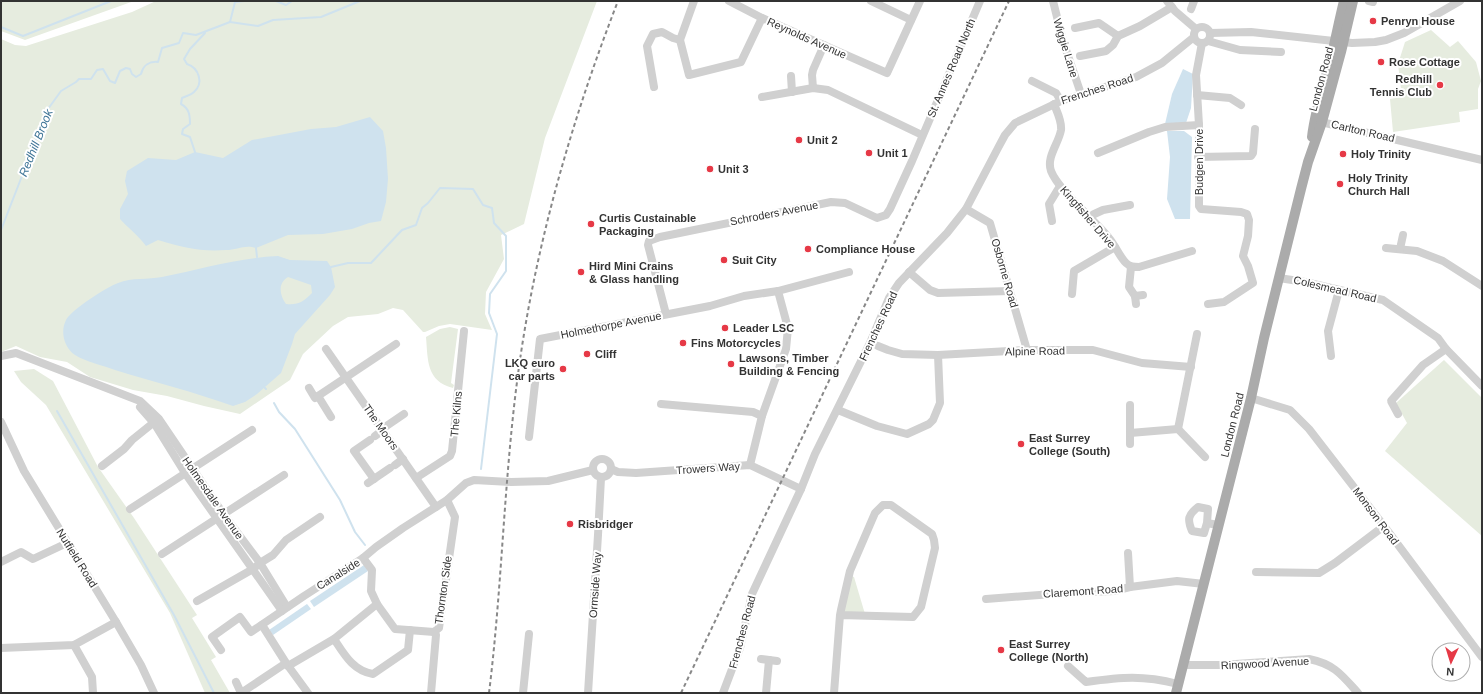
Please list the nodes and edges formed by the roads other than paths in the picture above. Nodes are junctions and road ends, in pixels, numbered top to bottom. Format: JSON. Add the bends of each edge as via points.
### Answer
{"nodes":[{"id":1,"x":694,"y":1,"type":"edge"},
{"id":2,"x":728,"y":1,"type":"edge"},
{"id":3,"x":871,"y":1,"type":"edge"},
{"id":4,"x":920,"y":1,"type":"edge"},
{"id":5,"x":980,"y":1,"type":"edge"},
{"id":6,"x":1053,"y":1,"type":"edge"},
{"id":7,"x":1344,"y":1,"type":"edge"},
{"id":8,"x":1353,"y":1,"type":"edge"},
{"id":9,"x":1460,"y":1,"type":"edge"},
{"id":10,"x":1170,"y":4,"type":"edge"},
{"id":11,"x":762,"y":18,"type":"junction"},
{"id":12,"x":911,"y":20,"type":"junction"},
{"id":13,"x":1075,"y":28,"type":"dead end"},
{"id":14,"x":1195,"y":33,"type":"junction"},
{"id":15,"x":1118,"y":36,"type":"junction"},
{"id":16,"x":677,"y":39,"type":"junction"},
{"id":17,"x":1207,"y":39,"type":"junction"},
{"id":18,"x":1339,"y":41,"type":"junction"},
{"id":19,"x":824,"y":45,"type":"junction"},
{"id":20,"x":1281,"y":52,"type":"dead end"},
{"id":21,"x":1080,"y":56,"type":"dead end"},
{"id":22,"x":791,"y":76,"type":"dead end"},
{"id":23,"x":1032,"y":81,"type":"dead end"},
{"id":24,"x":654,"y":87,"type":"dead end"},
{"id":25,"x":813,"y":88,"type":"junction"},
{"id":26,"x":792,"y":92,"type":"junction"},
{"id":27,"x":1081,"y":94,"type":"junction"},
{"id":28,"x":1197,"y":96,"type":"junction"},
{"id":29,"x":762,"y":97,"type":"dead end"},
{"id":30,"x":1057,"y":102,"type":"junction"},
{"id":31,"x":1241,"y":105,"type":"dead end"},
{"id":32,"x":1318,"y":121,"type":"junction"},
{"id":33,"x":1199,"y":125,"type":"junction"},
{"id":34,"x":1255,"y":129,"type":"dead end"},
{"id":35,"x":922,"y":135,"type":"junction"},
{"id":36,"x":1098,"y":153,"type":"dead end"},
{"id":37,"x":1198,"y":157,"type":"junction"},
{"id":38,"x":1482,"y":160,"type":"edge"},
{"id":39,"x":1060,"y":186,"type":"junction"},
{"id":40,"x":1130,"y":205,"type":"dead end"},
{"id":41,"x":966,"y":209,"type":"junction"},
{"id":42,"x":1090,"y":216,"type":"junction"},
{"id":43,"x":1052,"y":221,"type":"dead end"},
{"id":44,"x":1403,"y":235,"type":"dead end"},
{"id":45,"x":1115,"y":247,"type":"junction"},
{"id":46,"x":1386,"y":248,"type":"dead end"},
{"id":47,"x":1400,"y":249,"type":"junction"},
{"id":48,"x":1192,"y":251,"type":"dead end"},
{"id":49,"x":1131,"y":267,"type":"junction"},
{"id":50,"x":849,"y":272,"type":"dead end"},
{"id":51,"x":909,"y":272,"type":"junction"},
{"id":52,"x":1279,"y":278,"type":"junction"},
{"id":53,"x":1482,"y":286,"type":"edge"},
{"id":54,"x":1339,"y":290,"type":"junction"},
{"id":55,"x":778,"y":291,"type":"junction"},
{"id":56,"x":1010,"y":291,"type":"junction"},
{"id":57,"x":1072,"y":294,"type":"dead end"},
{"id":58,"x":1138,"y":298,"type":"dead end"},
{"id":59,"x":1208,"y":304,"type":"dead end"},
{"id":60,"x":666,"y":314,"type":"junction"},
{"id":61,"x":464,"y":331,"type":"dead end"},
{"id":62,"x":1197,"y":334,"type":"dead end"},
{"id":63,"x":396,"y":344,"type":"dead end"},
{"id":64,"x":878,"y":346,"type":"dead end"},
{"id":65,"x":326,"y":349,"type":"dead end"},
{"id":66,"x":1446,"y":349,"type":"junction"},
{"id":67,"x":1027,"y":350,"type":"junction"},
{"id":68,"x":16,"y":353,"type":"junction"},
{"id":69,"x":938,"y":355,"type":"junction"},
{"id":70,"x":1,"y":356,"type":"edge"},
{"id":71,"x":1331,"y":356,"type":"dead end"},
{"id":72,"x":1,"y":361,"type":"edge"},
{"id":73,"x":1191,"y":367,"type":"junction"},
{"id":74,"x":347,"y":378,"type":"junction"},
{"id":75,"x":1482,"y":386,"type":"edge"},
{"id":76,"x":309,"y":388,"type":"dead end"},
{"id":77,"x":318,"y":396,"type":"junction"},
{"id":78,"x":1251,"y":398,"type":"junction"},
{"id":79,"x":661,"y":404,"type":"dead end"},
{"id":80,"x":1130,"y":405,"type":"dead end"},
{"id":81,"x":838,"y":410,"type":"junction"},
{"id":82,"x":404,"y":414,"type":"dead end"},
{"id":83,"x":1398,"y":414,"type":"dead end"},
{"id":84,"x":762,"y":416,"type":"junction"},
{"id":85,"x":331,"y":417,"type":"dead end"},
{"id":86,"x":157,"y":421,"type":"junction"},
{"id":87,"x":1,"y":422,"type":"edge"},
{"id":88,"x":1178,"y":429,"type":"junction"},
{"id":89,"x":252,"y":430,"type":"dead end"},
{"id":90,"x":383,"y":430,"type":"junction"},
{"id":91,"x":1130,"y":433,"type":"junction"},
{"id":92,"x":529,"y":437,"type":"dead end"},
{"id":93,"x":1130,"y":444,"type":"dead end"},
{"id":94,"x":1205,"y":457,"type":"dead end"},
{"id":95,"x":404,"y":459,"type":"junction"},
{"id":96,"x":750,"y":464,"type":"junction"},
{"id":97,"x":102,"y":466,"type":"dead end"},
{"id":98,"x":192,"y":468,"type":"junction"},
{"id":99,"x":611,"y":469,"type":"junction"},
{"id":100,"x":593,"y":470,"type":"junction"},
{"id":101,"x":185,"y":473,"type":"junction"},
{"id":102,"x":284,"y":475,"type":"dead end"},
{"id":103,"x":416,"y":478,"type":"junction"},
{"id":104,"x":601,"y":478,"type":"junction"},
{"id":105,"x":510,"y":482,"type":"joint"},
{"id":106,"x":801,"y":489,"type":"junction"},
{"id":107,"x":447,"y":500,"type":"junction"},
{"id":108,"x":436,"y":507,"type":"junction"},
{"id":109,"x":130,"y":509,"type":"dead end"},
{"id":110,"x":221,"y":517,"type":"junction"},
{"id":111,"x":320,"y":517,"type":"dead end"},
{"id":112,"x":1207,"y":523,"type":"dead end"},
{"id":113,"x":1218,"y":525,"type":"junction"},
{"id":114,"x":1384,"y":526,"type":"junction"},
{"id":115,"x":67,"y":543,"type":"junction"},
{"id":116,"x":1128,"y":553,"type":"dead end"},
{"id":117,"x":162,"y":554,"type":"dead end"},
{"id":118,"x":364,"y":558,"type":"junction"},
{"id":119,"x":1,"y":562,"type":"edge"},
{"id":120,"x":260,"y":563,"type":"junction"},
{"id":121,"x":253,"y":569,"type":"junction"},
{"id":122,"x":1256,"y":572,"type":"dead end"},
{"id":123,"x":1204,"y":584,"type":"junction"},
{"id":124,"x":1130,"y":587,"type":"junction"},
{"id":125,"x":986,"y":599,"type":"dead end"},
{"id":126,"x":197,"y":601,"type":"dead end"},
{"id":127,"x":377,"y":604,"type":"junction"},
{"id":128,"x":284,"y":609,"type":"junction"},
{"id":129,"x":840,"y":615,"type":"junction"},
{"id":130,"x":116,"y":622,"type":"junction"},
{"id":131,"x":262,"y":625,"type":"junction"},
{"id":132,"x":410,"y":630,"type":"junction"},
{"id":133,"x":434,"y":632,"type":"junction"},
{"id":134,"x":529,"y":634,"type":"dead end"},
{"id":135,"x":334,"y":639,"type":"junction"},
{"id":136,"x":74,"y":645,"type":"junction"},
{"id":137,"x":1,"y":648,"type":"edge"},
{"id":138,"x":220,"y":650,"type":"dead end"},
{"id":139,"x":1482,"y":658,"type":"edge"},
{"id":140,"x":769,"y":660,"type":"dead end"},
{"id":141,"x":287,"y":664,"type":"junction"},
{"id":142,"x":1183,"y":665,"type":"junction"},
{"id":143,"x":1068,"y":666,"type":"dead end"},
{"id":144,"x":236,"y":682,"type":"dead end"},
{"id":145,"x":1177,"y":688,"type":"edge"},
{"id":146,"x":93,"y":693,"type":"edge"},
{"id":147,"x":154,"y":693,"type":"edge"},
{"id":148,"x":308,"y":693,"type":"edge"},
{"id":149,"x":431,"y":693,"type":"edge"},
{"id":150,"x":523,"y":693,"type":"edge"},
{"id":151,"x":588,"y":693,"type":"edge"},
{"id":152,"x":723,"y":693,"type":"edge"},
{"id":153,"x":766,"y":693,"type":"edge"},
{"id":154,"x":834,"y":693,"type":"edge"},
{"id":155,"x":1358,"y":693,"type":"edge"}],
"edges":[{"from":1,"to":16,"type":"street"},
{"from":2,"to":11,"type":"street","name":"Reynolds Avenue"},
{"from":3,"to":12,"type":"street"},
{"from":4,"to":12,"type":"street"},
{"from":5,"to":35,"type":"street","name":"St. Annes Road North"},
{"from":6,"to":27,"type":"street","name":"Wiggie Lane"},
{"from":7,"to":18,"type":"main road","name":"London Road"},
{"from":8,"to":18,"type":"main road","name":"London Road"},
{"from":9,"to":18,"type":"street","via":[[1398,35],[1375,42]]},
{"from":10,"to":14,"type":"street"},
{"from":10,"to":15,"type":"street","via":[[1140,26]]},
{"from":11,"to":16,"type":"street","via":[[741,62],[711,70],[688,75]]},
{"from":11,"to":19,"type":"street","name":"Reynolds Avenue"},
{"from":12,"to":19,"type":"street","name":"Reynolds Avenue","via":[[887,72]]},
{"from":13,"to":15,"type":"street","via":[[1099,23]]},
{"from":14,"to":17,"type":"street","via":[[1198,41]]},
{"from":14,"to":17,"type":"street","via":[[1202,26],[1206,28]]},
{"from":14,"to":27,"type":"street","name":"Frenches Road","via":[[1162,63],[1136,77]]},
{"from":15,"to":21,"type":"street","via":[[1106,51]]},
{"from":16,"to":24,"type":"street","via":[[662,32],[653,34],[647,46]]},
{"from":17,"to":18,"type":"street","via":[[1251,32]]},
{"from":17,"to":20,"type":"street","via":[[1240,50]]},
{"from":17,"to":28,"type":"street","name":"Budgen Drive","via":[[1196,75]]},
{"from":18,"to":32,"type":"main road","name":"London Road"},
{"from":19,"to":25,"type":"street","via":[[813,70]]},
{"from":22,"to":26,"type":"street"},
{"from":23,"to":30,"type":"street","name":"Kingfisher Drive","via":[[1056,93]]},
{"from":25,"to":26,"type":"street"},
{"from":25,"to":35,"type":"street","via":[[828,90]]},
{"from":26,"to":29,"type":"street"},
{"from":27,"to":30,"type":"street","name":"Frenches Road"},
{"from":28,"to":31,"type":"street","via":[[1230,98]]},
{"from":28,"to":33,"type":"street","name":"Budgen Drive"},
{"from":30,"to":39,"type":"street","name":"Kingfisher Drive","via":[[1061,129],[1050,165]]},
{"from":30,"to":41,"type":"street","name":"Frenches Road","via":[[1015,123],[1005,136]]},
{"from":32,"to":38,"type":"street","name":"Carlton Road"},
{"from":32,"to":52,"type":"main road","name":"London Road"},
{"from":33,"to":36,"type":"street","via":[[1165,127]]},
{"from":33,"to":37,"type":"street","name":"Budgen Drive"},
{"from":34,"to":37,"type":"street","via":[[1251,156]]},
{"from":35,"to":60,"type":"street","name":"Schroders Avenue","via":[[890,209],[882,217],[876,218],[845,204],[831,202],[649,241]]},
{"from":37,"to":59,"type":"street","name":"Budgen Drive","via":[[1200,208],[1244,213],[1249,220],[1243,256],[1253,283],[1224,302]]},
{"from":39,"to":42,"type":"street","name":"Kingfisher Drive"},
{"from":39,"to":43,"type":"street","via":[[1050,204]]},
{"from":40,"to":42,"type":"street","via":[[1103,210]]},
{"from":41,"to":51,"type":"street","name":"Frenches Road","via":[[947,233]]},
{"from":41,"to":56,"type":"street","name":"Osborne Road","via":[[990,223]]},
{"from":42,"to":45,"type":"street","name":"Kingfisher Drive"},
{"from":44,"to":47,"type":"street"},
{"from":45,"to":49,"type":"street","name":"Kingfisher Drive"},
{"from":45,"to":57,"type":"street","via":[[1074,271]]},
{"from":46,"to":47,"type":"street"},
{"from":47,"to":53,"type":"street","via":[[1418,251],[1442,261]]},
{"from":48,"to":49,"type":"street","via":[[1140,267]]},
{"from":49,"to":58,"type":"street","via":[[1129,287]]},
{"from":50,"to":55,"type":"street","name":"Holmethorpe Avenue"},
{"from":51,"to":56,"type":"street","via":[[930,290],[938,293]]},
{"from":51,"to":81,"type":"street","name":"Frenches Road","via":[[889,298]]},
{"from":52,"to":54,"type":"street","name":"Colesmead Road"},
{"from":52,"to":78,"type":"main road","name":"London Road"},
{"from":54,"to":66,"type":"street","name":"Colesmead Road","via":[[1383,300],[1438,338]]},
{"from":54,"to":71,"type":"street","via":[[1328,330]]},
{"from":55,"to":60,"type":"street","name":"Holmethorpe Avenue"},
{"from":55,"to":84,"type":"street","via":[[788,328],[786,349]]},
{"from":56,"to":67,"type":"street","name":"Osborne Road"},
{"from":60,"to":92,"type":"street","name":"Holmethorpe Avenue","via":[[540,339]]},
{"from":61,"to":103,"type":"street","name":"The Kilns","via":[[452,451],[450,456]]},
{"from":62,"to":73,"type":"street"},
{"from":63,"to":74,"type":"street"},
{"from":64,"to":69,"type":"street","name":"Alpine Road","via":[[902,354]]},
{"from":65,"to":74,"type":"street","name":"The Moors"},
{"from":66,"to":75,"type":"street","name":"Colesmead Road"},
{"from":66,"to":83,"type":"street","via":[[1423,364],[1391,401]]},
{"from":67,"to":69,"type":"street","name":"Alpine Road"},
{"from":67,"to":73,"type":"street","name":"Alpine Road","via":[[1093,350],[1142,363]]},
{"from":68,"to":70,"type":"street"},
{"from":68,"to":72,"type":"street"},
{"from":68,"to":86,"type":"street","name":"Holmesdale Avenue","via":[[130,398]]},
{"from":69,"to":81,"type":"street","via":[[940,403],[929,424],[907,434],[877,426]]},
{"from":73,"to":88,"type":"street"},
{"from":74,"to":77,"type":"street"},
{"from":74,"to":90,"type":"street","name":"The Moors"},
{"from":76,"to":77,"type":"street","via":[[315,398]]},
{"from":77,"to":85,"type":"street"},
{"from":78,"to":113,"type":"main road","name":"London Road"},
{"from":78,"to":114,"type":"street","name":"Monson Road","via":[[1290,410],[1309,429]]},
{"from":79,"to":84,"type":"street","via":[[753,412]]},
{"from":80,"to":91,"type":"street"},
{"from":81,"to":106,"type":"street","name":"Frenches Road","via":[[815,454]]},
{"from":82,"to":90,"type":"street"},
{"from":84,"to":96,"type":"street"},
{"from":86,"to":97,"type":"street"},
{"from":86,"to":98,"type":"street","name":"Holmesdale Avenue"},
{"from":86,"to":101,"type":"street","name":"Holmesdale Avenue"},
{"from":87,"to":115,"type":"street","name":"Nutfield Road","via":[[24,471]]},
{"from":88,"to":91,"type":"street"},
{"from":88,"to":94,"type":"street"},
{"from":89,"to":98,"type":"street"},
{"from":90,"to":95,"type":"street","name":"The Moors"},
{"from":90,"to":95,"type":"street","via":[[354,451],[371,481]]},
{"from":91,"to":93,"type":"street"},
{"from":95,"to":103,"type":"street","name":"The Moors"},
{"from":96,"to":99,"type":"street","name":"Trowers Way","via":[[636,473]]},
{"from":96,"to":106,"type":"street","name":"Trowers Way"},
{"from":98,"to":101,"type":"street"},
{"from":98,"to":110,"type":"street","name":"Holmesdale Avenue"},
{"from":99,"to":100,"type":"street","name":"Trowers Way","via":[[608,462],[601,459],[593,464]]},
{"from":99,"to":104,"type":"street","via":[[609,475]]},
{"from":100,"to":104,"type":"street"},
{"from":100,"to":105,"type":"street","name":"Trowers Way","via":[[548,481]]},
{"from":101,"to":109,"type":"street"},
{"from":101,"to":110,"type":"street","name":"Holmesdale Avenue"},
{"from":102,"to":110,"type":"street"},
{"from":103,"to":108,"type":"street","name":"The Moors"},
{"from":104,"to":151,"type":"street","name":"Ormside Way"},
{"from":105,"to":107,"type":"street","name":"Canalside","via":[[474,480],[466,483]]},
{"from":106,"to":152,"type":"street","name":"Frenches Road","via":[[752,594],[740,648]]},
{"from":107,"to":108,"type":"street","name":"Canalside"},
{"from":107,"to":133,"type":"street","name":"Thornton Side","via":[[455,517],[442,612],[439,628]]},
{"from":108,"to":118,"type":"street","name":"Canalside","via":[[376,547]]},
{"from":110,"to":117,"type":"street"},
{"from":110,"to":120,"type":"street","name":"Holmesdale Avenue"},
{"from":110,"to":121,"type":"street","name":"Holmesdale Avenue"},
{"from":111,"to":120,"type":"street","via":[[286,540],[273,556]]},
{"from":112,"to":113,"type":"street"},
{"from":113,"to":123,"type":"main road","name":"London Road"},
{"from":114,"to":122,"type":"street","via":[[1319,574]]},
{"from":114,"to":139,"type":"street","name":"Monson Road"},
{"from":115,"to":119,"type":"street","via":[[33,559],[21,552]]},
{"from":115,"to":130,"type":"street","name":"Nutfield Road"},
{"from":116,"to":124,"type":"street"},
{"from":118,"to":127,"type":"street","name":"Thornton Side","via":[[372,570],[371,591]]},
{"from":118,"to":128,"type":"street","name":"Canalside"},
{"from":120,"to":121,"type":"street"},
{"from":120,"to":128,"type":"street","name":"Holmesdale Avenue"},
{"from":121,"to":126,"type":"street"},
{"from":121,"to":128,"type":"street","name":"Holmesdale Avenue"},
{"from":123,"to":124,"type":"street","name":"Claremont Road","via":[[1177,581]]},
{"from":123,"to":142,"type":"main road","name":"London Road"},
{"from":124,"to":125,"type":"street","name":"Claremont Road","via":[[1114,591]]},
{"from":127,"to":132,"type":"street","name":"Thornton Side","via":[[395,629]]},
{"from":127,"to":135,"type":"street"},
{"from":128,"to":131,"type":"street","name":"Canalside"},
{"from":129,"to":129,"type":"street","via":[[850,571],[878,509],[883,505],[891,505],[932,534],[935,548],[921,607],[913,618]]},
{"from":129,"to":154,"type":"street"},
{"from":130,"to":136,"type":"street"},
{"from":130,"to":147,"type":"street","name":"Nutfield Road"},
{"from":131,"to":138,"type":"street","via":[[251,632],[240,617],[212,637]]},
{"from":131,"to":141,"type":"street"},
{"from":132,"to":133,"type":"street","name":"Thornton Side"},
{"from":132,"to":135,"type":"street","via":[[406,652],[373,674],[349,661]]},
{"from":133,"to":149,"type":"street","via":[[436,635]]},
{"from":134,"to":150,"type":"street"},
{"from":135,"to":141,"type":"street"},
{"from":136,"to":137,"type":"street"},
{"from":136,"to":146,"type":"street","via":[[92,676]]},
{"from":140,"to":153,"type":"street"},
{"from":141,"to":144,"type":"street","via":[[241,693]]},
{"from":141,"to":148,"type":"street"},
{"from":142,"to":145,"type":"main road","name":"London Road"},
{"from":142,"to":155,"type":"street","name":"Ringwood Avenue","via":[[1309,659],[1334,668]]},
{"from":143,"to":145,"type":"street","via":[[1086,682],[1134,677],[1152,678]]}]}
